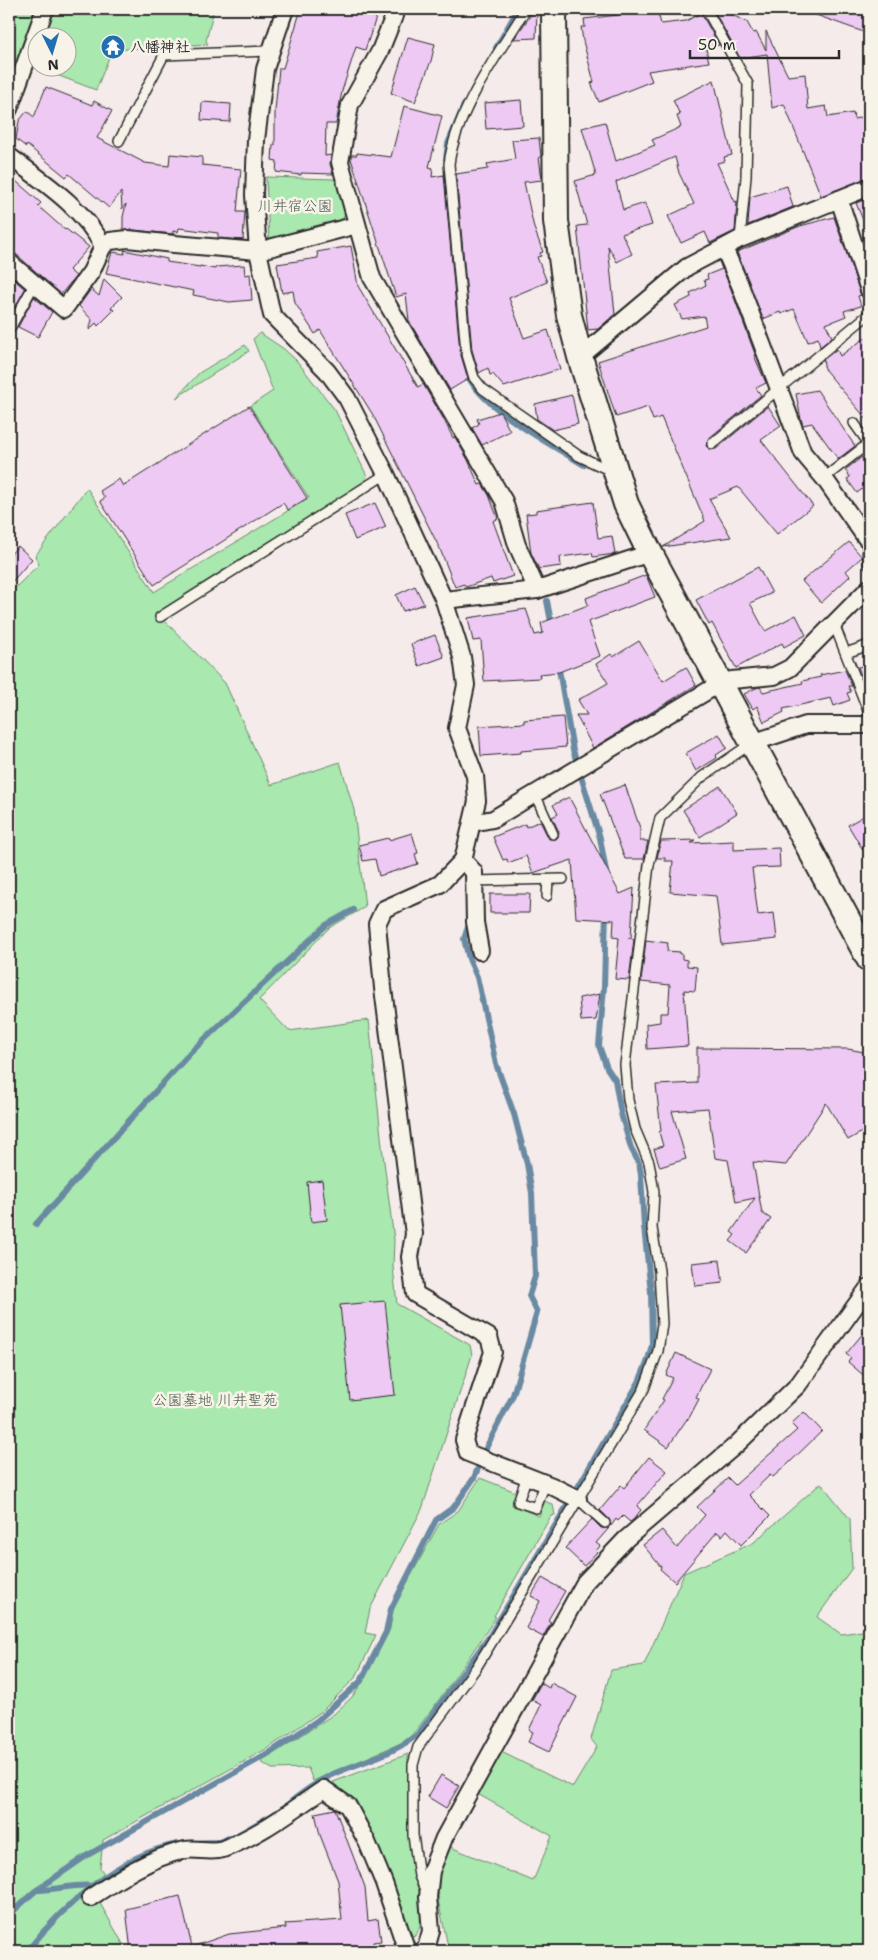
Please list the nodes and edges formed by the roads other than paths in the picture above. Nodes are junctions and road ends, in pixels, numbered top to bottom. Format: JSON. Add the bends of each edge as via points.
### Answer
{"nodes":[{"id":1,"x":45,"y":9,"type":"edge"},
{"id":2,"x":285,"y":9,"type":"edge"},
{"id":3,"x":394,"y":9,"type":"edge"},
{"id":4,"x":526,"y":9,"type":"edge"},
{"id":5,"x":554,"y":9,"type":"edge"},
{"id":6,"x":706,"y":9,"type":"edge"},
{"id":7,"x":271,"y":51,"type":"junction"},
{"id":8,"x":9,"y":109,"type":"edge"},
{"id":9,"x":119,"y":142,"type":"dead end"},
{"id":10,"x":9,"y":156,"type":"edge"},
{"id":11,"x":869,"y":187,"type":"edge"},
{"id":12,"x":839,"y":199,"type":"junction"},
{"id":13,"x":357,"y":225,"type":"junction"},
{"id":14,"x":740,"y":239,"type":"junction"},
{"id":15,"x":103,"y":246,"type":"junction"},
{"id":16,"x":724,"y":248,"type":"junction"},
{"id":17,"x":258,"y":250,"type":"junction"},
{"id":18,"x":9,"y":262,"type":"edge"},
{"id":19,"x":35,"y":283,"type":"junction"},
{"id":20,"x":869,"y":290,"type":"edge"},
{"id":21,"x":869,"y":314,"type":"edge"},
{"id":22,"x":9,"y":330,"type":"edge"},
{"id":23,"x":580,"y":358,"type":"junction"},
{"id":24,"x":779,"y":388,"type":"junction"},
{"id":25,"x":854,"y":423,"type":"dead end"},
{"id":26,"x":712,"y":444,"type":"dead end"},
{"id":27,"x":869,"y":444,"type":"edge"},
{"id":28,"x":386,"y":474,"type":"junction"},
{"id":29,"x":616,"y":474,"type":"junction"},
{"id":30,"x":824,"y":478,"type":"junction"},
{"id":31,"x":866,"y":538,"type":"joint"},
{"id":32,"x":650,"y":553,"type":"junction"},
{"id":33,"x":869,"y":565,"type":"edge"},
{"id":34,"x":869,"y":588,"type":"edge"},
{"id":35,"x":537,"y":590,"type":"junction"},
{"id":36,"x":444,"y":600,"type":"junction"},
{"id":37,"x":160,"y":617,"type":"dead end"},
{"id":38,"x":834,"y":624,"type":"junction"},
{"id":39,"x":869,"y":645,"type":"edge"},
{"id":40,"x":846,"y":654,"type":"junction"},
{"id":41,"x":719,"y":684,"type":"junction"},
{"id":42,"x":869,"y":713,"type":"edge"},
{"id":43,"x":869,"y":725,"type":"edge"},
{"id":44,"x":752,"y":744,"type":"junction"},
{"id":45,"x":535,"y":794,"type":"junction"},
{"id":46,"x":472,"y":823,"type":"junction"},
{"id":47,"x":553,"y":834,"type":"dead end"},
{"id":48,"x":463,"y":860,"type":"junction"},
{"id":49,"x":563,"y":879,"type":"dead end"},
{"id":50,"x":548,"y":880,"type":"junction"},
{"id":51,"x":474,"y":881,"type":"junction"},
{"id":52,"x":547,"y":896,"type":"dead end"},
{"id":53,"x":480,"y":951,"type":"dead end"},
{"id":54,"x":869,"y":959,"type":"edge"},
{"id":55,"x":869,"y":1288,"type":"edge"},
{"id":56,"x":527,"y":1476,"type":"junction"},
{"id":57,"x":545,"y":1484,"type":"junction"},
{"id":58,"x":578,"y":1500,"type":"junction"},
{"id":59,"x":605,"y":1523,"type":"dead end"},
{"id":60,"x":428,"y":1897,"type":"junction"},
{"id":61,"x":90,"y":1898,"type":"dead end"},
{"id":62,"x":407,"y":1951,"type":"edge"},
{"id":63,"x":422,"y":1951,"type":"edge"}],
"edges":[{"from":1,"to":8,"type":"street"},
{"from":2,"to":7,"type":"street"},
{"from":3,"to":13,"type":"street","via":[[380,51],[350,105],[340,162]]},
{"from":4,"to":29,"type":"lane","via":[[478,87],[451,150],[449,164],[466,351],[474,378],[483,389],[579,456]]},
{"from":5,"to":23,"type":"street","via":[[556,221],[569,315]]},
{"from":6,"to":14,"type":"lane","via":[[748,84],[746,177]]},
{"from":7,"to":9,"type":"lane","via":[[164,55]]},
{"from":7,"to":17,"type":"street","via":[[265,69],[256,140],[254,195]]},
{"from":10,"to":15,"type":"street","via":[[70,203],[94,229]]},
{"from":11,"to":12,"type":"street"},
{"from":12,"to":14,"type":"street"},
{"from":12,"to":20,"type":"street"},
{"from":13,"to":17,"type":"street"},
{"from":13,"to":35,"type":"street","via":[[372,278],[504,501],[517,545]]},
{"from":14,"to":16,"type":"street"},
{"from":15,"to":17,"type":"street","via":[[110,241],[128,239]]},
{"from":15,"to":19,"type":"street","via":[[91,272],[64,309]]},
{"from":16,"to":23,"type":"street","via":[[687,267]]},
{"from":16,"to":24,"type":"street"},
{"from":17,"to":28,"type":"street","via":[[272,315],[327,371],[347,398]]},
{"from":18,"to":19,"type":"street"},
{"from":19,"to":22,"type":"lane"},
{"from":21,"to":24,"type":"lane"},
{"from":23,"to":29,"type":"street"},
{"from":24,"to":26,"type":"lane"},
{"from":24,"to":30,"type":"street","via":[[803,453]]},
{"from":25,"to":27,"type":"lane"},
{"from":27,"to":30,"type":"lane"},
{"from":28,"to":36,"type":"street"},
{"from":28,"to":37,"type":"lane"},
{"from":29,"to":32,"type":"street","via":[[626,504]]},
{"from":30,"to":31,"type":"street"},
{"from":31,"to":33,"type":"lane"},
{"from":32,"to":35,"type":"street"},
{"from":32,"to":41,"type":"street"},
{"from":34,"to":38,"type":"street"},
{"from":35,"to":36,"type":"street"},
{"from":36,"to":46,"type":"street","via":[[462,657],[466,685],[457,728],[475,776],[477,801]]},
{"from":38,"to":40,"type":"lane"},
{"from":38,"to":41,"type":"street","via":[[790,668],[774,676]]},
{"from":39,"to":40,"type":"lane"},
{"from":40,"to":42,"type":"lane"},
{"from":41,"to":44,"type":"street"},
{"from":41,"to":45,"type":"street"},
{"from":43,"to":44,"type":"street","via":[[806,724]]},
{"from":44,"to":54,"type":"street"},
{"from":44,"to":58,"type":"lane","via":[[702,777],[660,818],[651,856],[625,1065],[628,1100],[635,1129],[649,1162],[654,1192],[652,1228],[659,1271],[662,1324],[658,1351],[644,1389]]},
{"from":45,"to":46,"type":"street","via":[[493,819]]},
{"from":45,"to":47,"type":"lane"},
{"from":46,"to":48,"type":"street"},
{"from":48,"to":51,"type":"street","via":[[474,872]]},
{"from":48,"to":56,"type":"street","via":[[440,884],[384,909],[378,924],[414,1234],[410,1257],[415,1294],[489,1337],[493,1352],[464,1440],[468,1452]]},
{"from":49,"to":50,"type":"lane"},
{"from":50,"to":51,"type":"lane"},
{"from":50,"to":52,"type":"lane"},
{"from":51,"to":53,"type":"street","via":[[475,922]]},
{"from":55,"to":60,"type":"street","via":[[798,1385],[736,1445],[624,1538],[585,1582],[444,1838],[431,1871]]},
{"from":56,"to":57,"type":"street"},
{"from":56,"to":57,"type":"lane","via":[[518,1502],[536,1508]]},
{"from":57,"to":58,"type":"street"},
{"from":58,"to":59,"type":"lane"},
{"from":58,"to":60,"type":"lane","via":[[476,1668],[418,1747],[413,1765],[413,1835],[419,1876]]},
{"from":60,"to":63,"type":"street","via":[[432,1931],[426,1949]]},
{"from":61,"to":62,"type":"street","via":[[156,1859],[186,1850],[220,1850],[264,1830],[324,1789],[348,1806],[367,1842]]}]}
